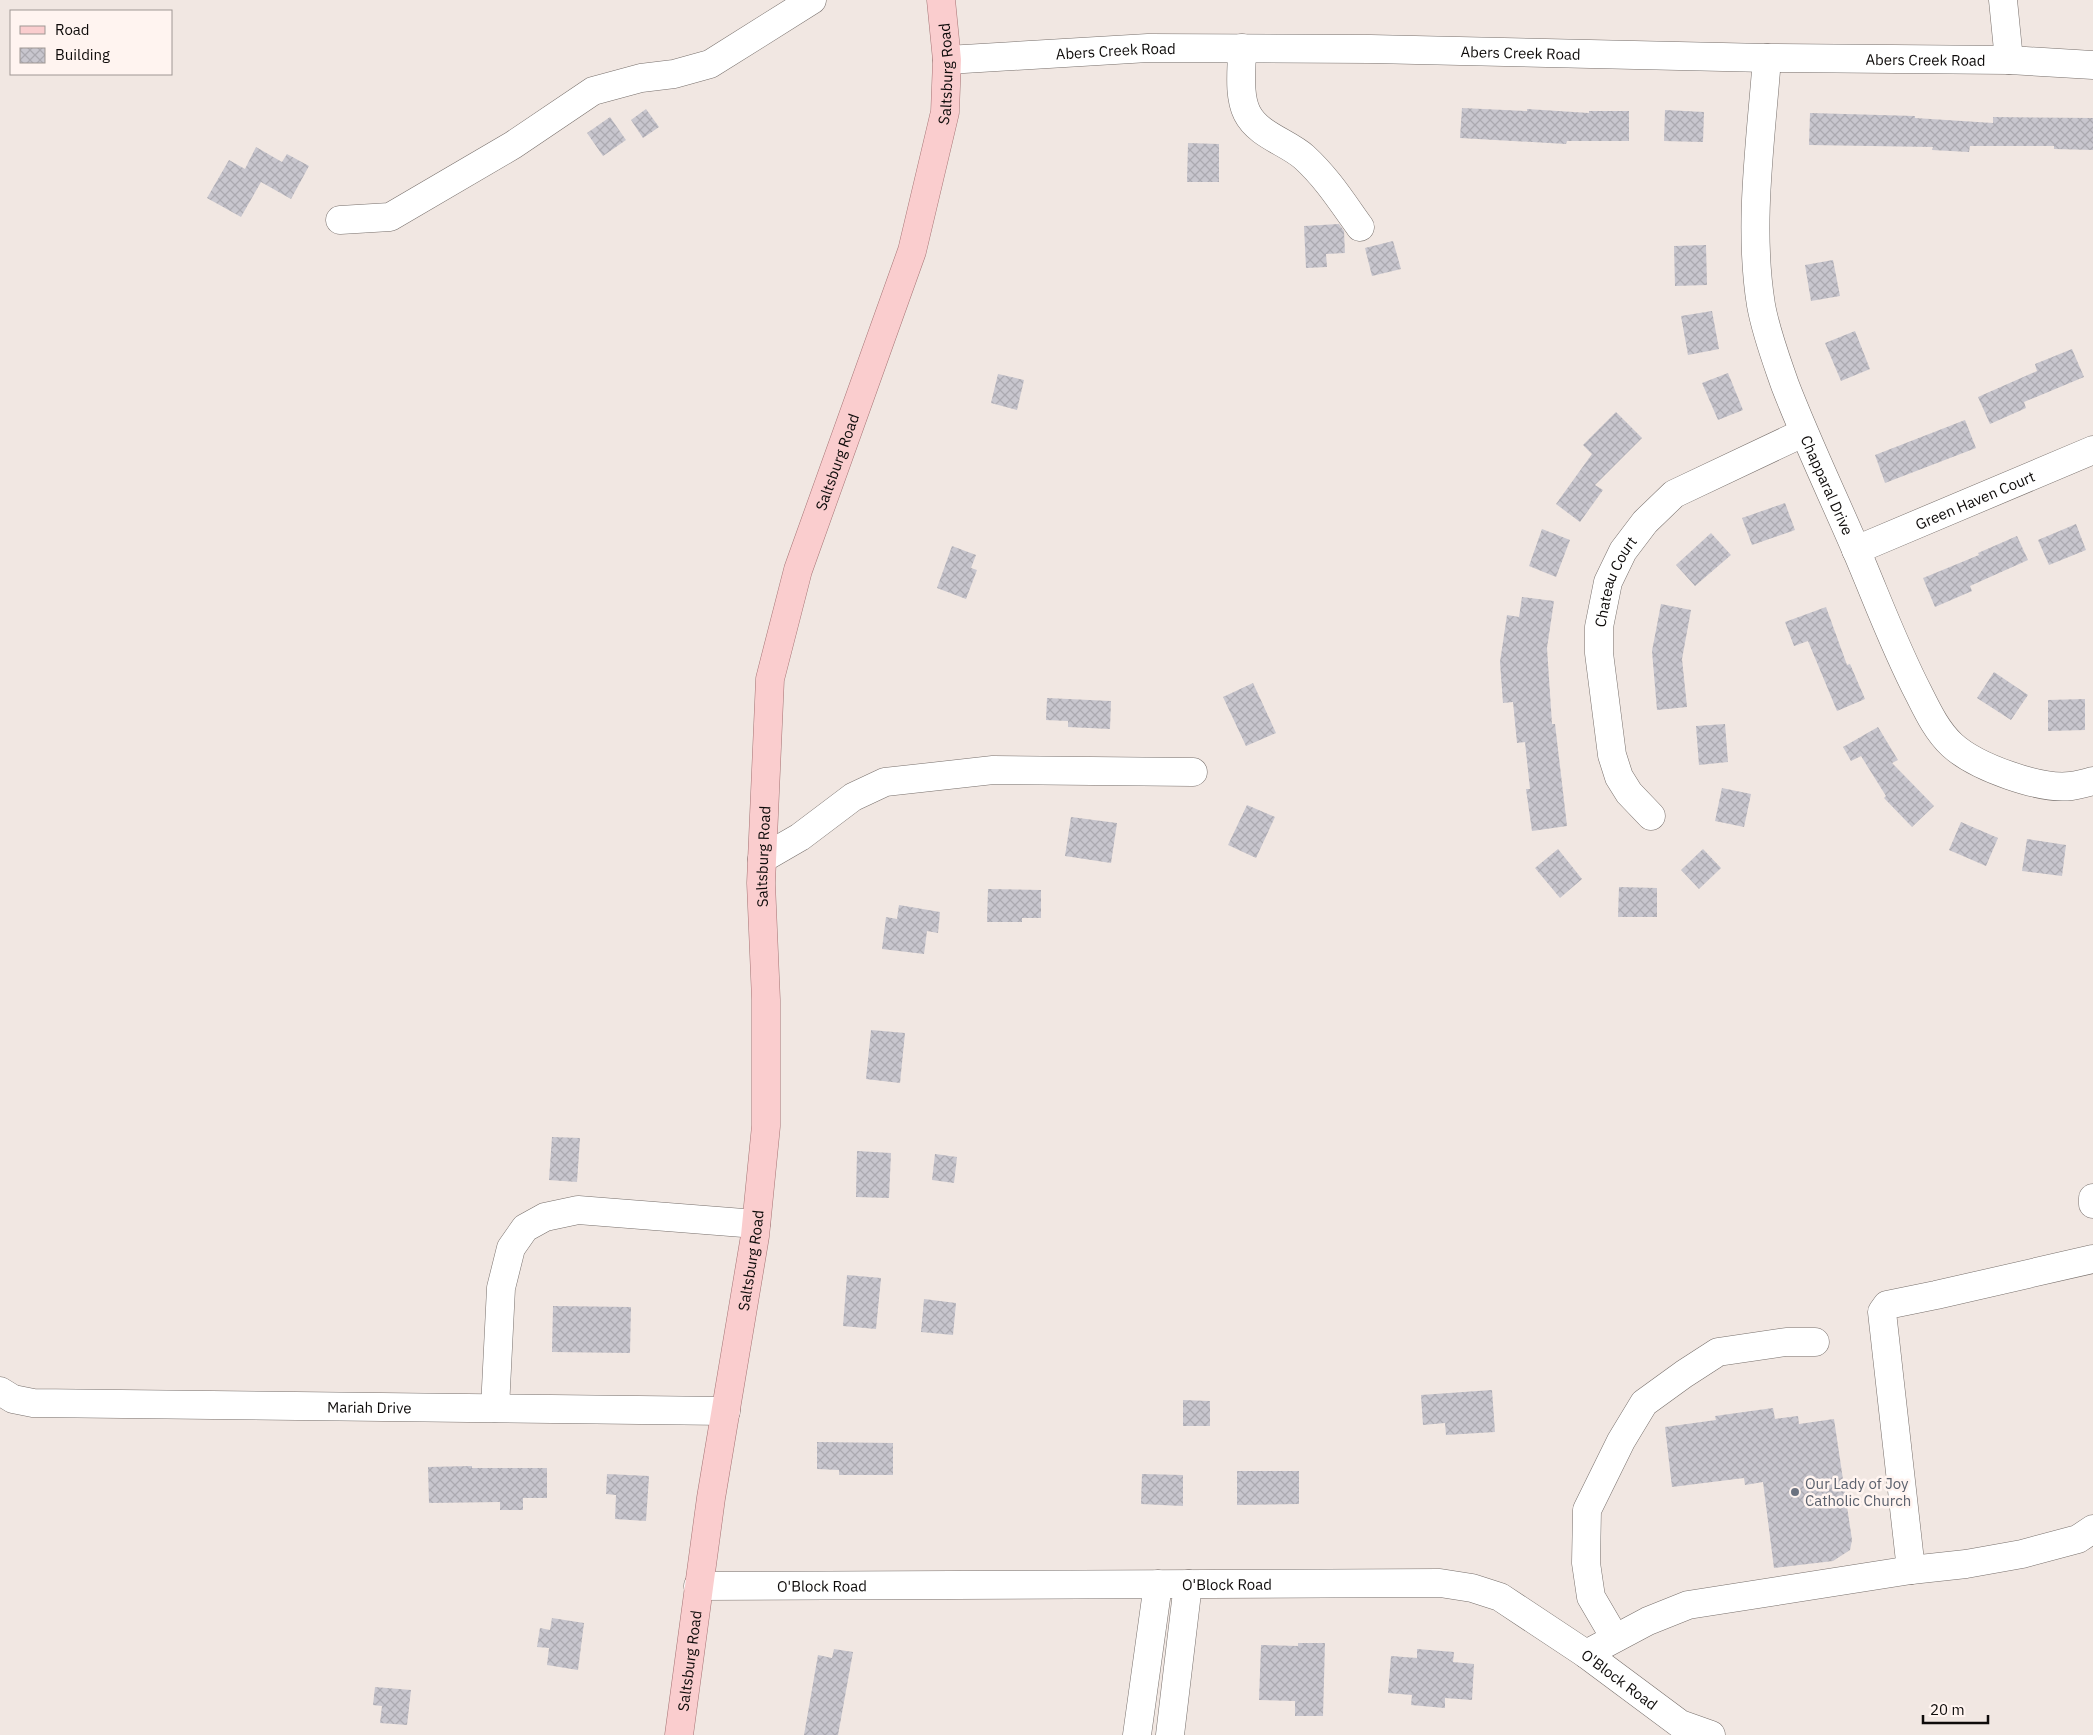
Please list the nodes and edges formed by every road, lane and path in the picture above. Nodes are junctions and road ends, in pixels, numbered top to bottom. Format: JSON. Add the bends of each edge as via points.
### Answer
{"nodes":[{"id":1,"x":812,"y":0,"type":"edge"},
{"id":2,"x":941,"y":0,"type":"edge"},
{"id":3,"x":2003,"y":0,"type":"edge"},
{"id":4,"x":1242,"y":48,"type":"junction"},
{"id":5,"x":1767,"y":58,"type":"junction"},
{"id":6,"x":947,"y":60,"type":"junction"},
{"id":7,"x":2008,"y":60,"type":"junction"},
{"id":8,"x":2093,"y":65,"type":"edge"},
{"id":9,"x":340,"y":220,"type":"dead end"},
{"id":10,"x":1360,"y":227,"type":"dead end"},
{"id":11,"x":1803,"y":433,"type":"junction"},
{"id":12,"x":2093,"y":450,"type":"edge"},
{"id":13,"x":1856,"y":550,"type":"junction"},
{"id":14,"x":1193,"y":772,"type":"dead end"},
{"id":15,"x":2093,"y":781,"type":"edge"},
{"id":16,"x":1651,"y":816,"type":"dead end"},
{"id":17,"x":762,"y":859,"type":"junction"},
{"id":18,"x":2093,"y":1198,"type":"edge"},
{"id":19,"x":2093,"y":1204,"type":"edge"},
{"id":20,"x":756,"y":1224,"type":"junction"},
{"id":21,"x":2093,"y":1260,"type":"edge"},
{"id":22,"x":1815,"y":1342,"type":"dead end"},
{"id":23,"x":7,"y":1395,"type":"edge"},
{"id":24,"x":495,"y":1408,"type":"junction"},
{"id":25,"x":726,"y":1411,"type":"junction"},
{"id":26,"x":2093,"y":1529,"type":"edge"},
{"id":27,"x":1911,"y":1570,"type":"junction"},
{"id":28,"x":1158,"y":1584,"type":"junction"},
{"id":29,"x":1188,"y":1584,"type":"junction"},
{"id":30,"x":698,"y":1586,"type":"junction"},
{"id":31,"x":1615,"y":1638,"type":"junction"},
{"id":32,"x":1586,"y":1654,"type":"junction"},
{"id":33,"x":679,"y":1735,"type":"edge"},
{"id":34,"x":1137,"y":1735,"type":"edge"},
{"id":35,"x":1170,"y":1735,"type":"edge"},
{"id":36,"x":1711,"y":1735,"type":"edge"}],
"edges":[{"from":1,"to":9,"type":"street","via":[[710,64],[593,92],[390,218]]},
{"from":2,"to":6,"type":"main road","name":"Saltsburg Road"},
{"from":3,"to":7,"type":"street"},
{"from":4,"to":5,"type":"street","name":"Abers Creek Road"},
{"from":4,"to":6,"type":"street","name":"Abers Creek Road","via":[[1148,48]]},
{"from":4,"to":10,"type":"street","via":[[1243,99],[1253,123],[1304,157],[1326,179]]},
{"from":5,"to":7,"type":"street","name":"Abers Creek Road"},
{"from":5,"to":11,"type":"street","name":"Chapparal Drive","via":[[1754,234],[1757,274],[1772,350]]},
{"from":6,"to":17,"type":"main road","name":"Saltsburg Road","via":[[944,112],[912,252],[798,570],[770,679]]},
{"from":7,"to":8,"type":"street","name":"Abers Creek Road"},
{"from":11,"to":13,"type":"street","name":"Chapparal Drive"},
{"from":11,"to":16,"type":"street","name":"Chateau Court","via":[[1674,494],[1645,522],[1623,551],[1608,582],[1599,627],[1599,652],[1612,754],[1619,777],[1629,794]]},
{"from":12,"to":13,"type":"street","name":"Green Haven Court"},
{"from":13,"to":15,"type":"street","name":"Chapparal Drive","via":[[1904,664],[1934,724],[1953,746],[2016,778],[2045,785],[2071,786]]},
{"from":14,"to":17,"type":"street","via":[[993,770],[885,782],[853,797],[800,837]]},
{"from":17,"to":20,"type":"main road","name":"Saltsburg Road","via":[[766,1126]]},
{"from":18,"to":19,"type":"street"},
{"from":20,"to":24,"type":"street","via":[[578,1210],[545,1218],[525,1228],[511,1248],[501,1288]]},
{"from":20,"to":25,"type":"main road","name":"Saltsburg Road"},
{"from":21,"to":27,"type":"street","via":[[1887,1304],[1882,1312]]},
{"from":22,"to":31,"type":"street","via":[[1786,1342],[1718,1352],[1644,1403],[1587,1510],[1586,1562],[1591,1597]]},
{"from":23,"to":24,"type":"street","name":"Mariah Drive","via":[[33,1403]]},
{"from":24,"to":25,"type":"street","name":"Mariah Drive"},
{"from":25,"to":30,"type":"main road","name":"Saltsburg Road"},
{"from":26,"to":27,"type":"street","via":[[2078,1539],[2022,1554]]},
{"from":27,"to":31,"type":"street","via":[[1688,1605]]},
{"from":28,"to":29,"type":"street","name":"O'Block Road"},
{"from":28,"to":30,"type":"street","name":"O'Block Road"},
{"from":28,"to":34,"type":"street"},
{"from":29,"to":32,"type":"street","name":"O'Block Road","via":[[1440,1583],[1472,1588],[1500,1596]]},
{"from":29,"to":35,"type":"street"},
{"from":30,"to":33,"type":"main road","name":"Saltsburg Road"},
{"from":31,"to":32,"type":"street"},
{"from":32,"to":36,"type":"street","name":"O'Block Road","via":[[1680,1724]]}]}
